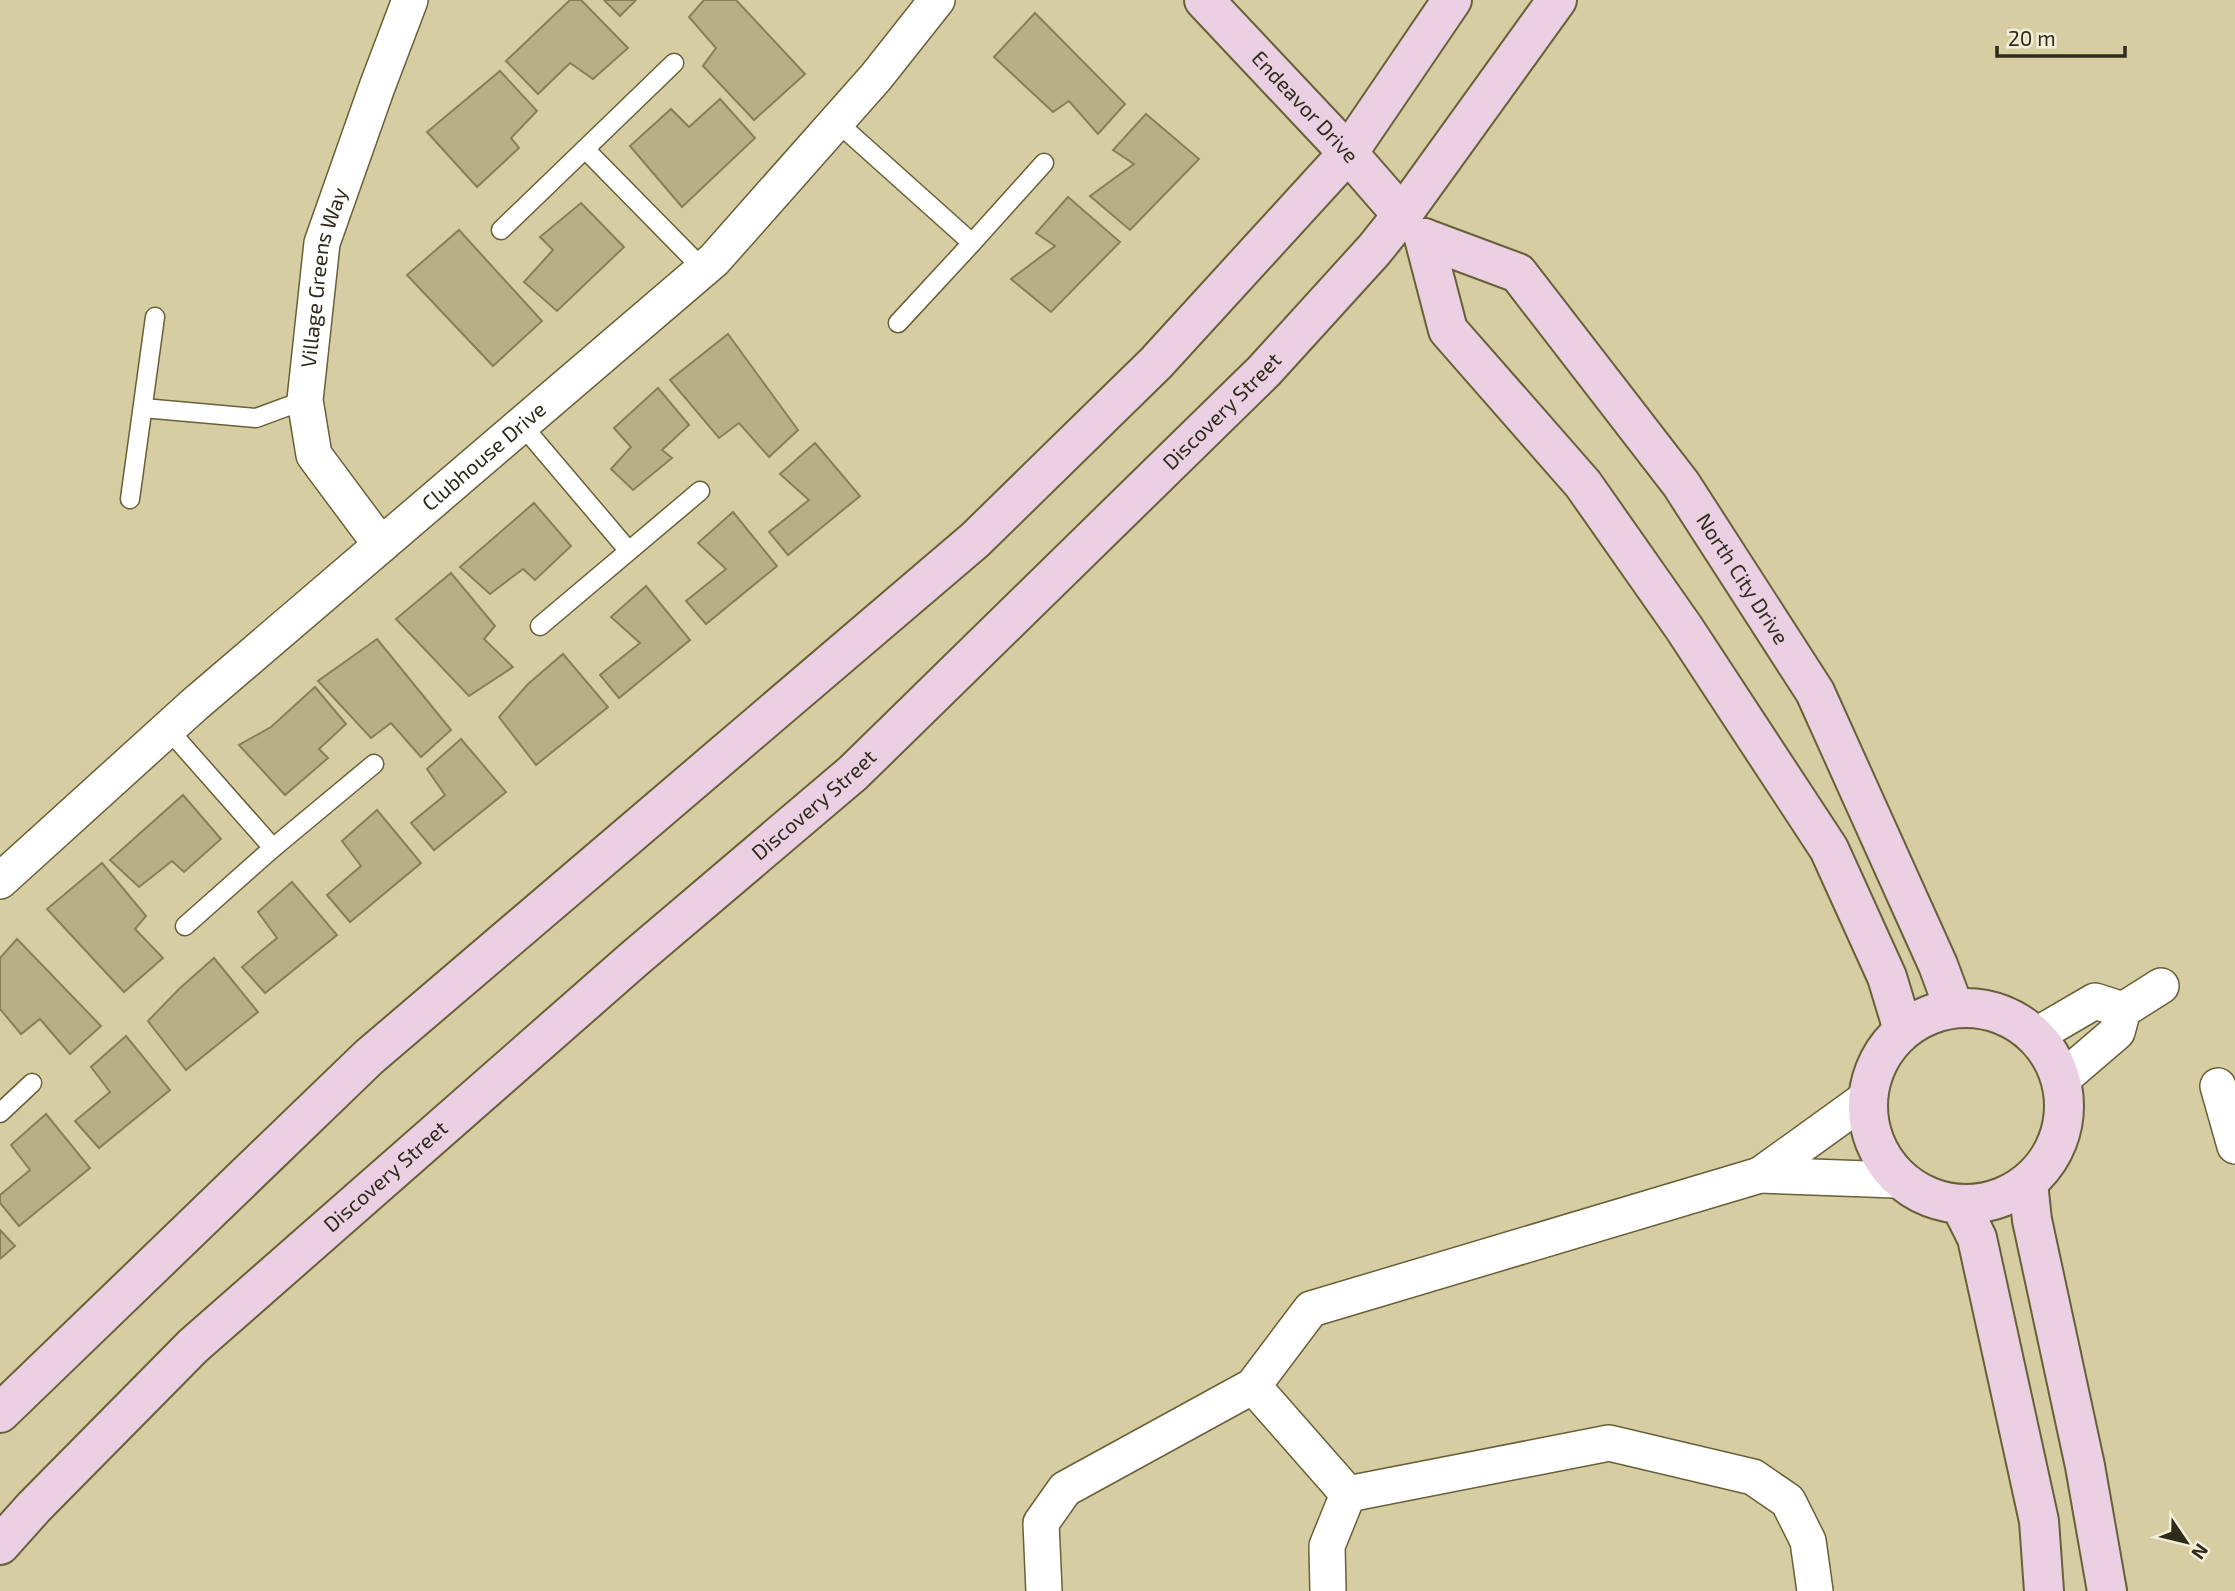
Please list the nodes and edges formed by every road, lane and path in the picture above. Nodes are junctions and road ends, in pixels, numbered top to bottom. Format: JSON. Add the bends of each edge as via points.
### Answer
{"nodes":[{"id":1,"x":410,"y":0,"type":"edge"},
{"id":2,"x":937,"y":0,"type":"edge"},
{"id":3,"x":1204,"y":0,"type":"edge"},
{"id":4,"x":1452,"y":0,"type":"edge"},
{"id":5,"x":1557,"y":0,"type":"edge"},
{"id":6,"x":674,"y":64,"type":"dead end"},
{"id":7,"x":836,"y":122,"type":"junction"},
{"id":8,"x":585,"y":149,"type":"junction"},
{"id":9,"x":1348,"y":153,"type":"junction"},
{"id":10,"x":1044,"y":163,"type":"dead end"},
{"id":11,"x":1413,"y":226,"type":"junction"},
{"id":12,"x":501,"y":230,"type":"dead end"},
{"id":13,"x":972,"y":243,"type":"junction"},
{"id":14,"x":703,"y":269,"type":"junction"},
{"id":15,"x":155,"y":317,"type":"dead end"},
{"id":16,"x":898,"y":323,"type":"dead end"},
{"id":17,"x":305,"y":401,"type":"junction"},
{"id":18,"x":143,"y":408,"type":"junction"},
{"id":19,"x":522,"y":425,"type":"junction"},
{"id":20,"x":699,"y":491,"type":"dead end"},
{"id":21,"x":130,"y":499,"type":"dead end"},
{"id":22,"x":381,"y":545,"type":"junction"},
{"id":23,"x":628,"y":550,"type":"junction"},
{"id":24,"x":540,"y":626,"type":"dead end"},
{"id":25,"x":168,"y":729,"type":"junction"},
{"id":26,"x":374,"y":764,"type":"dead end"},
{"id":27,"x":273,"y":848,"type":"junction"},
{"id":28,"x":0,"y":881,"type":"edge"},
{"id":29,"x":185,"y":926,"type":"dead end"},
{"id":30,"x":2161,"y":986,"type":"dead end"},
{"id":31,"x":1954,"y":1008,"type":"junction"},
{"id":32,"x":2123,"y":1010,"type":"junction"},
{"id":33,"x":1903,"y":1030,"type":"junction"},
{"id":34,"x":2035,"y":1036,"type":"junction"},
{"id":35,"x":2061,"y":1080,"type":"junction"},
{"id":36,"x":32,"y":1083,"type":"dead end"},
{"id":37,"x":2218,"y":1086,"type":"dead end"},
{"id":38,"x":1867,"y":1098,"type":"junction"},
{"id":39,"x":0,"y":1113,"type":"edge"},
{"id":40,"x":2235,"y":1146,"type":"edge"},
{"id":41,"x":1760,"y":1175,"type":"junction"},
{"id":42,"x":1895,"y":1180,"type":"junction"},
{"id":43,"x":2028,"y":1183,"type":"junction"},
{"id":44,"x":1961,"y":1206,"type":"junction"},
{"id":45,"x":1253,"y":1386,"type":"junction"},
{"id":46,"x":0,"y":1413,"type":"edge"},
{"id":47,"x":1348,"y":1494,"type":"junction"},
{"id":48,"x":0,"y":1545,"type":"edge"},
{"id":49,"x":1044,"y":1591,"type":"edge"},
{"id":50,"x":1328,"y":1591,"type":"edge"},
{"id":51,"x":1815,"y":1591,"type":"edge"},
{"id":52,"x":2044,"y":1591,"type":"edge"},
{"id":53,"x":2107,"y":1591,"type":"edge"}],
"edges":[{"from":1,"to":17,"type":"street","name":"Village Greens Way","via":[[322,243]]},
{"from":2,"to":7,"type":"street","name":"Clubhouse Drive"},
{"from":3,"to":9,"type":"main road","name":"Endeavor Drive"},
{"from":4,"to":9,"type":"main road"},
{"from":5,"to":11,"type":"main road","name":"Discovery Street"},
{"from":6,"to":8,"type":"lane"},
{"from":7,"to":13,"type":"lane"},
{"from":7,"to":14,"type":"street","name":"Clubhouse Drive"},
{"from":8,"to":12,"type":"lane"},
{"from":8,"to":14,"type":"lane"},
{"from":9,"to":11,"type":"main road","name":"Endeavor Drive"},
{"from":9,"to":46,"type":"main road","via":[[1156,363],[975,540],[369,1057]]},
{"from":10,"to":13,"type":"lane"},
{"from":11,"to":31,"type":"main road","name":"North City Drive","via":[[1518,273],[1681,484],[1815,692]]},
{"from":11,"to":33,"type":"main road","via":[[1448,330],[1583,484],[1829,849],[1887,977]]},
{"from":11,"to":48,"type":"main road","name":"Discovery Street","via":[[1374,250],[1264,371],[853,773],[193,1346]]},
{"from":13,"to":16,"type":"lane"},
{"from":14,"to":19,"type":"street","name":"Clubhouse Drive"},
{"from":15,"to":18,"type":"lane"},
{"from":17,"to":18,"type":"lane","via":[[256,418]]},
{"from":17,"to":22,"type":"street","name":"Village Greens Way","via":[[314,455]]},
{"from":18,"to":21,"type":"lane"},
{"from":19,"to":22,"type":"street","name":"Clubhouse Drive"},
{"from":19,"to":23,"type":"lane"},
{"from":20,"to":23,"type":"lane"},
{"from":22,"to":25,"type":"street","name":"Clubhouse Drive"},
{"from":23,"to":24,"type":"lane"},
{"from":25,"to":27,"type":"lane"},
{"from":25,"to":28,"type":"street","name":"Clubhouse Drive"},
{"from":26,"to":27,"type":"lane"},
{"from":27,"to":29,"type":"lane"},
{"from":30,"to":32,"type":"street"},
{"from":31,"to":33,"type":"main road","via":[[1926,1016]]},
{"from":31,"to":34,"type":"main road","via":[[1984,1009],[2012,1018]]},
{"from":32,"to":34,"type":"street","via":[[2095,1001]]},
{"from":32,"to":35,"type":"street","via":[[2118,1032]]},
{"from":33,"to":38,"type":"main road","via":[[1885,1049]]},
{"from":34,"to":35,"type":"main road","via":[[2051,1056]]},
{"from":35,"to":43,"type":"main road","via":[[2065,1108],[2059,1136],[2048,1162]]},
{"from":36,"to":39,"type":"lane"},
{"from":37,"to":40,"type":"street"},
{"from":38,"to":41,"type":"street"},
{"from":38,"to":42,"type":"main road","via":[[1870,1128]]},
{"from":41,"to":42,"type":"street"},
{"from":41,"to":45,"type":"street","via":[[1311,1309]]},
{"from":42,"to":44,"type":"main road","via":[[1921,1195]]},
{"from":43,"to":44,"type":"main road","via":[[2003,1198]]},
{"from":43,"to":53,"type":"main road"},
{"from":44,"to":52,"type":"main road","via":[[1977,1238],[2039,1521]]},
{"from":45,"to":47,"type":"street"},
{"from":45,"to":49,"type":"street","via":[[1065,1489],[1041,1523]]},
{"from":47,"to":50,"type":"street","via":[[1326,1546]]},
{"from":47,"to":51,"type":"street","via":[[1609,1443],[1753,1477],[1788,1502],[1808,1541]]}]}
